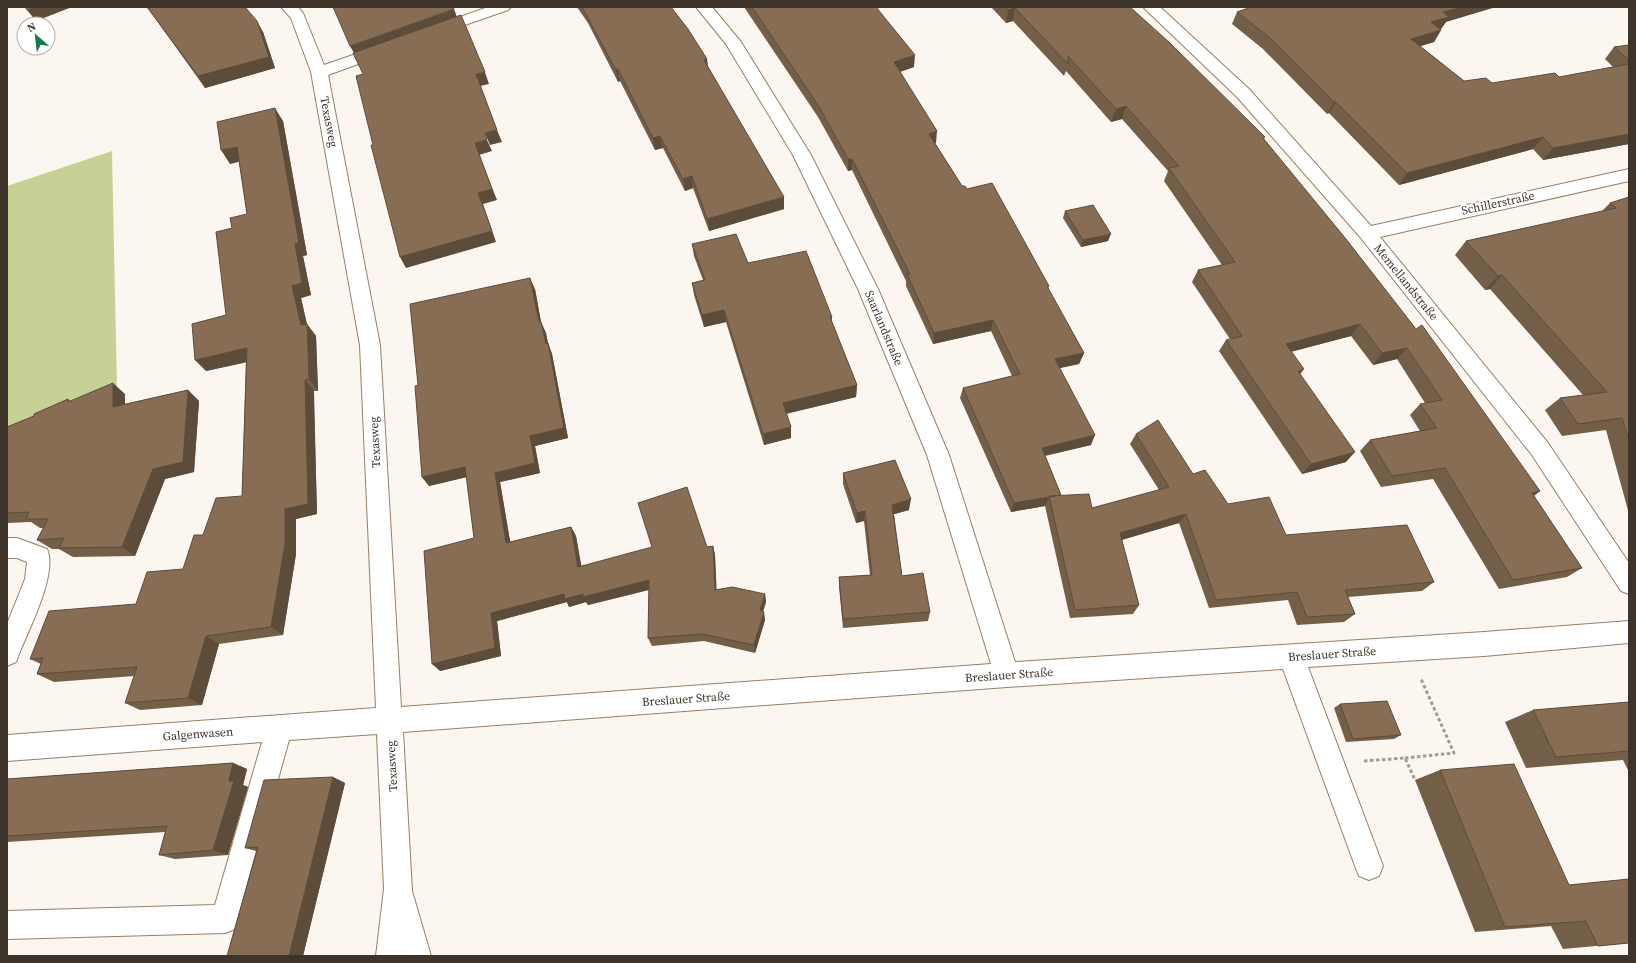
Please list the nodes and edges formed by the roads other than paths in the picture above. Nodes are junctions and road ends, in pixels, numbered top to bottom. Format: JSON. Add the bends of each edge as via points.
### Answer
{"nodes":[{"id":1,"x":289,"y":7,"type":"edge"},
{"id":2,"x":503,"y":7,"type":"edge"},
{"id":3,"x":704,"y":7,"type":"edge"},
{"id":4,"x":1160,"y":8,"type":"edge"},
{"id":5,"x":422,"y":36,"type":"edge"},
{"id":6,"x":400,"y":44,"type":"edge"},
{"id":7,"x":319,"y":72,"type":"junction"},
{"id":8,"x":1629,"y":175,"type":"edge"},
{"id":9,"x":1367,"y":234,"type":"junction"},
{"id":10,"x":7,"y":548,"type":"edge"},
{"id":11,"x":1629,"y":583,"type":"edge"},
{"id":12,"x":1629,"y":632,"type":"edge"},
{"id":13,"x":7,"y":654,"type":"edge"},
{"id":14,"x":1291,"y":656,"type":"junction"},
{"id":15,"x":1007,"y":675,"type":"junction"},
{"id":16,"x":389,"y":721,"type":"junction"},
{"id":17,"x":279,"y":729,"type":"junction"},
{"id":18,"x":7,"y":748,"type":"edge"},
{"id":19,"x":1369,"y":866,"type":"dead end"},
{"id":20,"x":398,"y":889,"type":"junction"},
{"id":21,"x":7,"y":925,"type":"edge"},
{"id":22,"x":390,"y":956,"type":"edge"},
{"id":23,"x":417,"y":956,"type":"edge"}],
"edges":[{"from":1,"to":7,"type":"street","name":"Texasweg","via":[[298,16]]},
{"from":2,"to":5,"type":"street"},
{"from":3,"to":15,"type":"street","name":"Saarlandstraße","via":[[733,42],[802,155],[868,289],[938,455]]},
{"from":4,"to":9,"type":"street","name":"Memellandstraße","via":[[1243,93]]},
{"from":6,"to":7,"type":"street"},
{"from":7,"to":16,"type":"street","name":"Texasweg","via":[[370,345]]},
{"from":8,"to":9,"type":"street","name":"Schillerstraße"},
{"from":9,"to":11,"type":"street","name":"Memellandstraße","via":[[1540,449]]},
{"from":10,"to":13,"type":"street","via":[[17,548],[39,556],[37,579]]},
{"from":12,"to":14,"type":"street","name":"Breslauer Straße"},
{"from":14,"to":15,"type":"street","name":"Breslauer Straße"},
{"from":14,"to":19,"type":"street"},
{"from":15,"to":16,"type":"street","name":"Breslauer Straße"},
{"from":16,"to":17,"type":"street","name":"Galgenwasen"},
{"from":16,"to":20,"type":"street","name":"Texasweg"},
{"from":17,"to":18,"type":"street","name":"Galgenwasen"},
{"from":17,"to":21,"type":"street","via":[[225,919]]},
{"from":20,"to":22,"type":"street","name":"Texasweg"},
{"from":20,"to":23,"type":"street","name":"Texasweg"}]}
